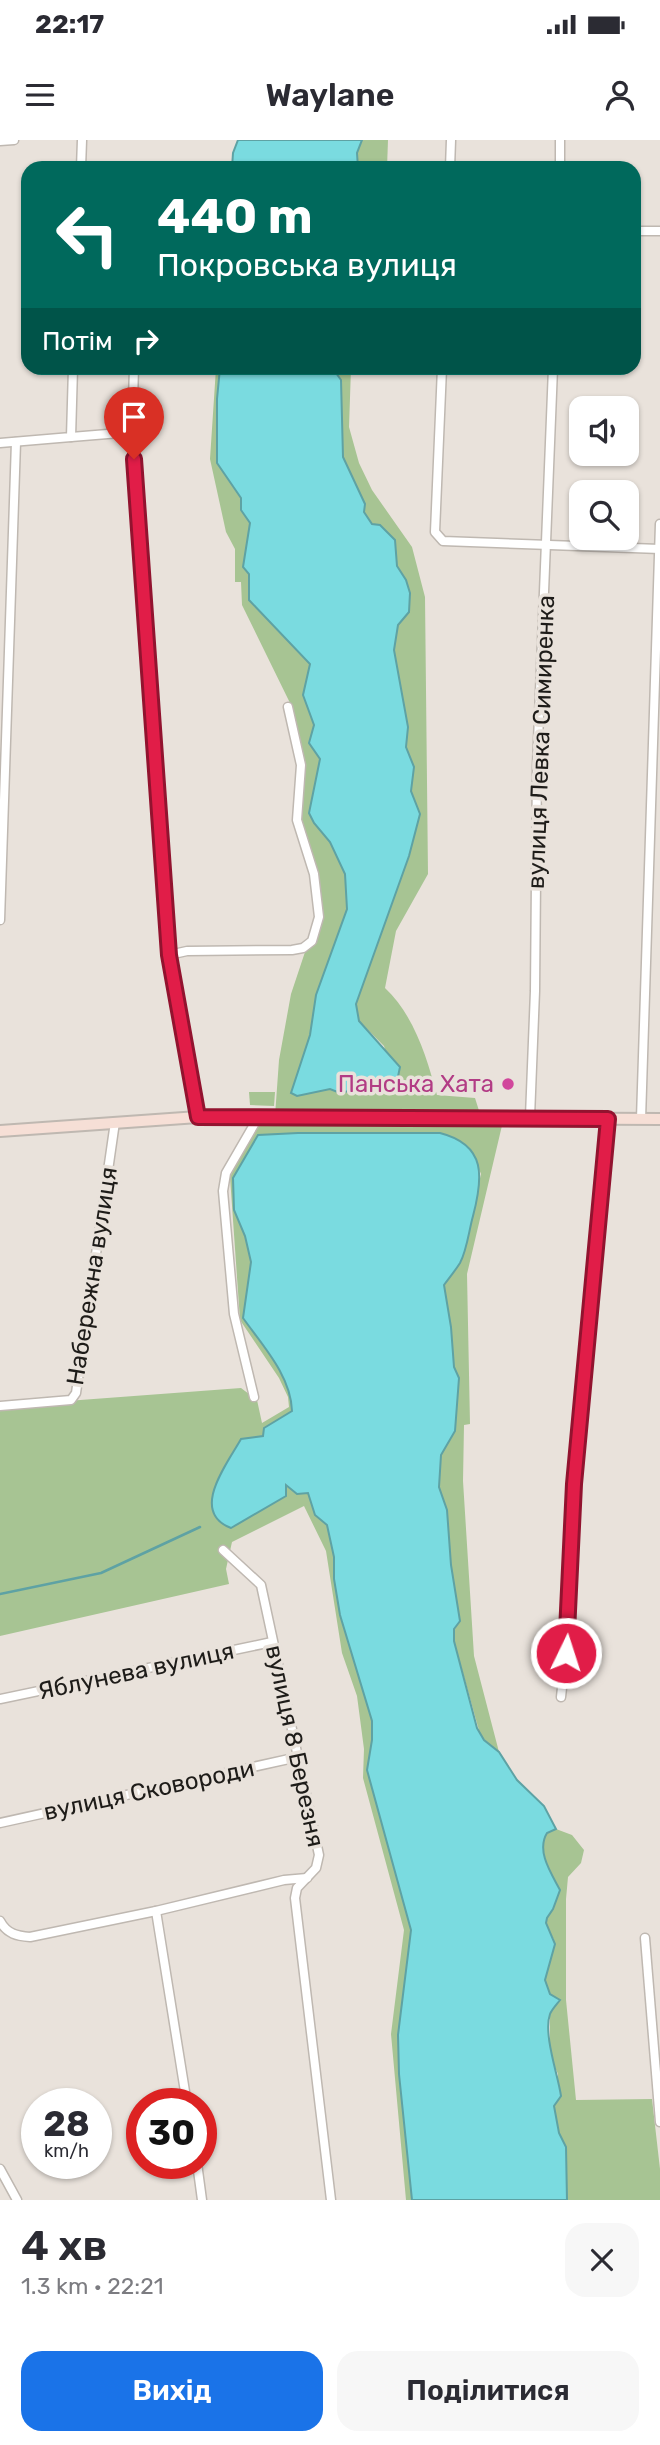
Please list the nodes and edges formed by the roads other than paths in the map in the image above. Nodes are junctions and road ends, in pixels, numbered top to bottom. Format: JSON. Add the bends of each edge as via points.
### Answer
{"nodes":[{"id":1,"x":14,"y":140,"type":"edge"},
{"id":2,"x":82,"y":140,"type":"edge"},
{"id":3,"x":451,"y":140,"type":"edge"},
{"id":4,"x":561,"y":140,"type":"edge"},
{"id":5,"x":0,"y":141,"type":"edge"},
{"id":6,"x":81,"y":161,"type":"edge"},
{"id":7,"x":450,"y":161,"type":"edge"},
{"id":8,"x":560,"y":161,"type":"edge"},
{"id":9,"x":641,"y":231,"type":"edge"},
{"id":10,"x":660,"y":231,"type":"edge"},
{"id":11,"x":73,"y":375,"type":"edge"},
{"id":12,"x":134,"y":375,"type":"edge"},
{"id":13,"x":442,"y":375,"type":"edge"},
{"id":14,"x":553,"y":375,"type":"edge"},
{"id":15,"x":132,"y":432,"type":"junction"},
{"id":16,"x":71,"y":437,"type":"junction"},
{"id":17,"x":16,"y":442,"type":"junction"},
{"id":18,"x":0,"y":443,"type":"edge"},
{"id":19,"x":660,"y":524,"type":"edge"},
{"id":20,"x":547,"y":543,"type":"junction"},
{"id":21,"x":660,"y":549,"type":"edge"},
{"id":22,"x":288,"y":707,"type":"dead end"},
{"id":23,"x":0,"y":920,"type":"edge"},
{"id":24,"x":169,"y":955,"type":"junction"},
{"id":25,"x":259,"y":1116,"type":"junction"},
{"id":26,"x":198,"y":1117,"type":"junction"},
{"id":27,"x":530,"y":1117,"type":"junction"},
{"id":28,"x":608,"y":1119,"type":"junction"},
{"id":29,"x":641,"y":1119,"type":"junction"},
{"id":30,"x":660,"y":1119,"type":"edge"},
{"id":31,"x":115,"y":1122,"type":"junction"},
{"id":32,"x":0,"y":1131,"type":"edge"},
{"id":33,"x":254,"y":1397,"type":"dead end"},
{"id":34,"x":0,"y":1406,"type":"edge"},
{"id":35,"x":223,"y":1550,"type":"dead end"},
{"id":36,"x":272,"y":1642,"type":"junction"},
{"id":37,"x":561,"y":1697,"type":"dead end"},
{"id":38,"x":0,"y":1699,"type":"edge"},
{"id":39,"x":298,"y":1757,"type":"junction"},
{"id":40,"x":0,"y":1823,"type":"edge"},
{"id":41,"x":307,"y":1878,"type":"junction"},
{"id":42,"x":156,"y":1911,"type":"junction"},
{"id":43,"x":0,"y":1921,"type":"edge"},
{"id":44,"x":645,"y":1938,"type":"dead end"},
{"id":45,"x":184,"y":2088,"type":"edge"},
{"id":46,"x":660,"y":2122,"type":"edge"},
{"id":47,"x":0,"y":2169,"type":"edge"},
{"id":48,"x":199,"y":2179,"type":"edge"},
{"id":49,"x":17,"y":2200,"type":"edge"},
{"id":50,"x":202,"y":2200,"type":"edge"},
{"id":51,"x":331,"y":2200,"type":"edge"}],
"edges":[{"from":1,"to":5,"type":"street"},
{"from":2,"to":6,"type":"street"},
{"from":3,"to":7,"type":"street"},
{"from":4,"to":8,"type":"street"},
{"from":9,"to":10,"type":"street"},
{"from":11,"to":16,"type":"street"},
{"from":12,"to":15,"type":"street"},
{"from":13,"to":20,"type":"street","via":[[435,532],[443,541]]},
{"from":14,"to":20,"type":"street","name":"вулиця Левка Симиренка"},
{"from":15,"to":16,"type":"street"},
{"from":15,"to":24,"type":"street"},
{"from":16,"to":17,"type":"street"},
{"from":17,"to":18,"type":"street"},
{"from":17,"to":23,"type":"street"},
{"from":19,"to":21,"type":"street"},
{"from":20,"to":21,"type":"street"},
{"from":20,"to":27,"type":"street","name":"вулиця Левка Симиренка"},
{"from":21,"to":29,"type":"street"},
{"from":22,"to":24,"type":"street","via":[[301,765],[297,820],[314,874],[319,918],[312,941],[292,950]]},
{"from":24,"to":26,"type":"street"},
{"from":25,"to":26,"type":"street"},
{"from":25,"to":27,"type":"street"},
{"from":25,"to":33,"type":"street","via":[[226,1173],[223,1191],[234,1314]]},
{"from":26,"to":31,"type":"street"},
{"from":27,"to":28,"type":"street"},
{"from":28,"to":29,"type":"street"},
{"from":28,"to":37,"type":"street","via":[[574,1484]]},
{"from":29,"to":30,"type":"street"},
{"from":31,"to":32,"type":"street"},
{"from":31,"to":34,"type":"street","name":"Набережна вулиця","via":[[76,1393],[71,1400]]},
{"from":35,"to":36,"type":"street","name":"вулиця 8 Березня","via":[[261,1585]]},
{"from":36,"to":38,"type":"street","name":"Яблунева вулиця"},
{"from":36,"to":39,"type":"street","name":"вулиця 8 Березня"},
{"from":39,"to":40,"type":"street","name":"вулиця Сковороди"},
{"from":39,"to":41,"type":"street","name":"вулиця 8 Березня","via":[[319,1855]]},
{"from":41,"to":42,"type":"street"},
{"from":41,"to":51,"type":"street","name":"вулиця 8 Березня","via":[[295,1898]]},
{"from":42,"to":43,"type":"street","via":[[30,1937],[14,1935]]},
{"from":42,"to":45,"type":"street"},
{"from":44,"to":46,"type":"street"},
{"from":47,"to":49,"type":"street"},
{"from":48,"to":50,"type":"street"}]}
